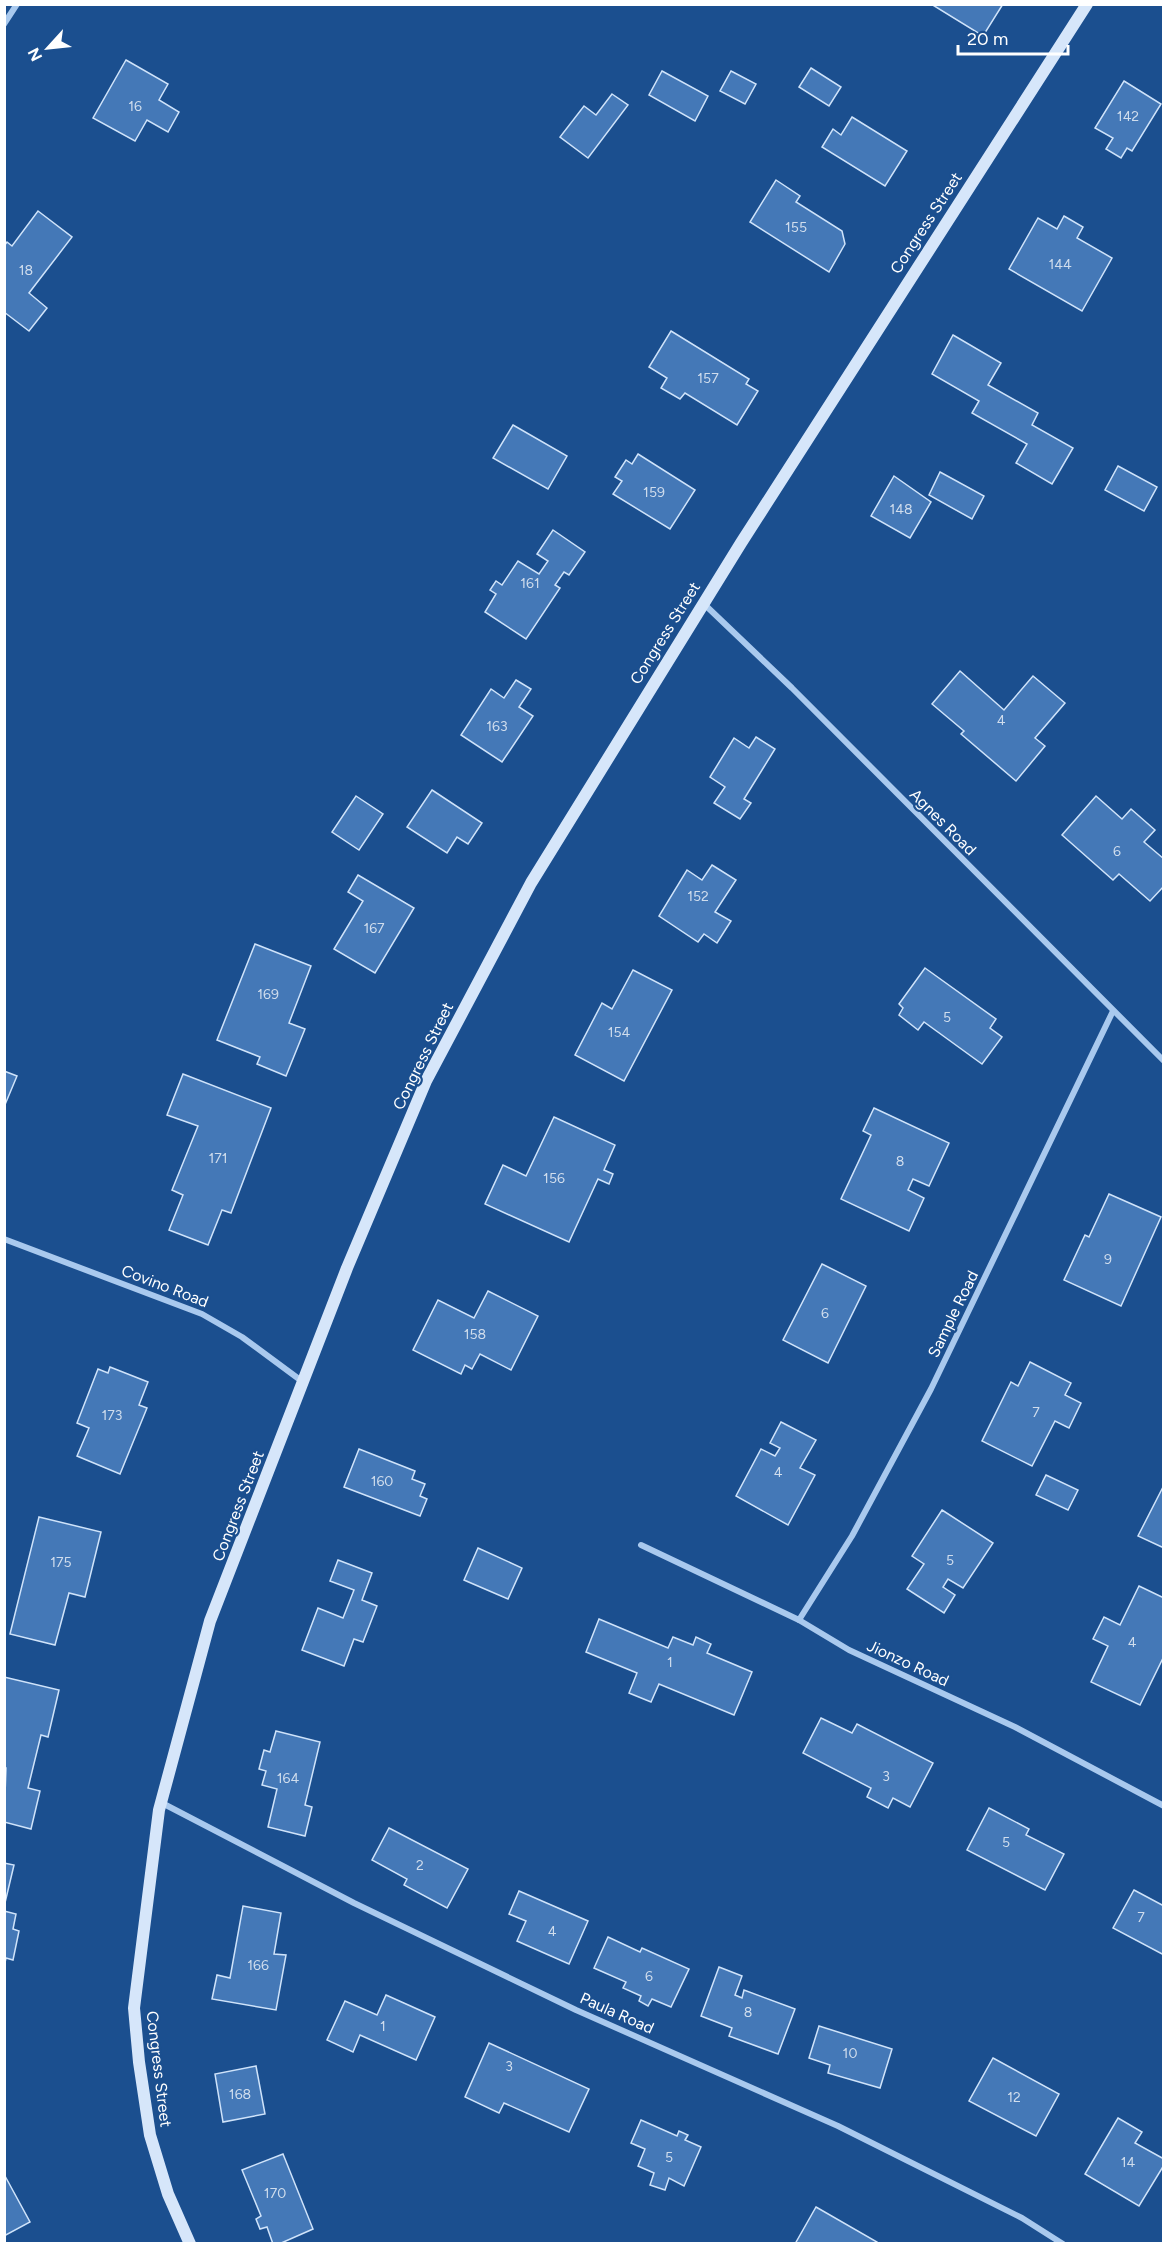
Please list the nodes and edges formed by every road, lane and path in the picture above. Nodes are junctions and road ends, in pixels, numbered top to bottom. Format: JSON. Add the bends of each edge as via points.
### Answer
{"nodes":[{"id":1,"x":16,"y":4,"type":"edge"},
{"id":2,"x":1087,"y":4,"type":"edge"},
{"id":3,"x":4,"y":24,"type":"edge"},
{"id":4,"x":704,"y":603,"type":"junction"},
{"id":5,"x":1113,"y":1011,"type":"junction"},
{"id":6,"x":1164,"y":1061,"type":"edge"},
{"id":7,"x":4,"y":1239,"type":"edge"},
{"id":8,"x":304,"y":1382,"type":"junction"},
{"id":9,"x":641,"y":1545,"type":"dead end"},
{"id":10,"x":799,"y":1620,"type":"junction"},
{"id":11,"x":162,"y":1803,"type":"junction"},
{"id":12,"x":1164,"y":1806,"type":"edge"},
{"id":13,"x":190,"y":2244,"type":"edge"},
{"id":14,"x":1063,"y":2244,"type":"edge"}],
"edges":[{"from":1,"to":3,"type":"street"},
{"from":2,"to":4,"type":"main road","name":"Congress Street"},
{"from":4,"to":5,"type":"street","name":"Agnes Road"},
{"from":4,"to":8,"type":"main road","name":"Congress Street","via":[[531,883],[426,1081]]},
{"from":5,"to":6,"type":"street","name":"Agnes Road"},
{"from":5,"to":10,"type":"street","name":"Sample Road","via":[[931,1389],[852,1536]]},
{"from":7,"to":8,"type":"street","name":"Covino Road","via":[[202,1314],[242,1337]]},
{"from":8,"to":11,"type":"main road","name":"Congress Street","via":[[210,1621]]},
{"from":9,"to":10,"type":"street","name":"Jionzo Road"},
{"from":10,"to":12,"type":"street","name":"Jionzo Road","via":[[849,1650],[1015,1727]]},
{"from":11,"to":13,"type":"main road","name":"Congress Street","via":[[134,2008],[150,2135],[168,2194]]},
{"from":11,"to":14,"type":"street","name":"Paula Road","via":[[354,1903],[576,2010],[848,2132],[1022,2218]]}]}
